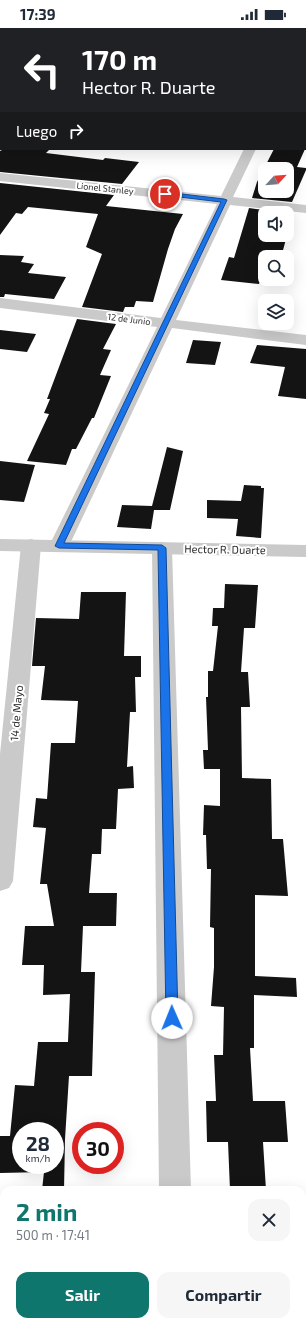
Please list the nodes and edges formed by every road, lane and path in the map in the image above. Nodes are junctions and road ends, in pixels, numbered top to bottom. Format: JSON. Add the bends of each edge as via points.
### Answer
{"nodes":[{"id":1,"x":249,"y":150,"type":"edge"},
{"id":2,"x":0,"y":177,"type":"edge"},
{"id":3,"x":224,"y":200,"type":"junction"},
{"id":4,"x":306,"y":209,"type":"edge"},
{"id":5,"x":0,"y":304,"type":"edge"},
{"id":6,"x":165,"y":323,"type":"junction"},
{"id":7,"x":306,"y":340,"type":"edge"},
{"id":8,"x":0,"y":545,"type":"edge"},
{"id":9,"x":31,"y":545,"type":"junction"},
{"id":10,"x":59,"y":546,"type":"junction"},
{"id":11,"x":162,"y":548,"type":"junction"},
{"id":12,"x":306,"y":552,"type":"edge"},
{"id":13,"x":0,"y":881,"type":"edge"},
{"id":14,"x":175,"y":1186,"type":"edge"}],
"edges":[{"from":1,"to":3,"type":"street"},
{"from":2,"to":3,"type":"street","name":"Lionel Stanley"},
{"from":3,"to":4,"type":"street","name":"Lionel Stanley"},
{"from":3,"to":6,"type":"street"},
{"from":5,"to":6,"type":"street","name":"12 de Junio"},
{"from":6,"to":7,"type":"street","name":"12 de Junio"},
{"from":6,"to":10,"type":"street"},
{"from":8,"to":9,"type":"street","name":"Hector R. Duarte"},
{"from":9,"to":10,"type":"street","name":"Hector R. Duarte"},
{"from":9,"to":13,"type":"street","name":"14 de Mayo"},
{"from":10,"to":11,"type":"street","name":"Hector R. Duarte"},
{"from":11,"to":12,"type":"street","name":"Hector R. Duarte"},
{"from":11,"to":14,"type":"street"}]}
